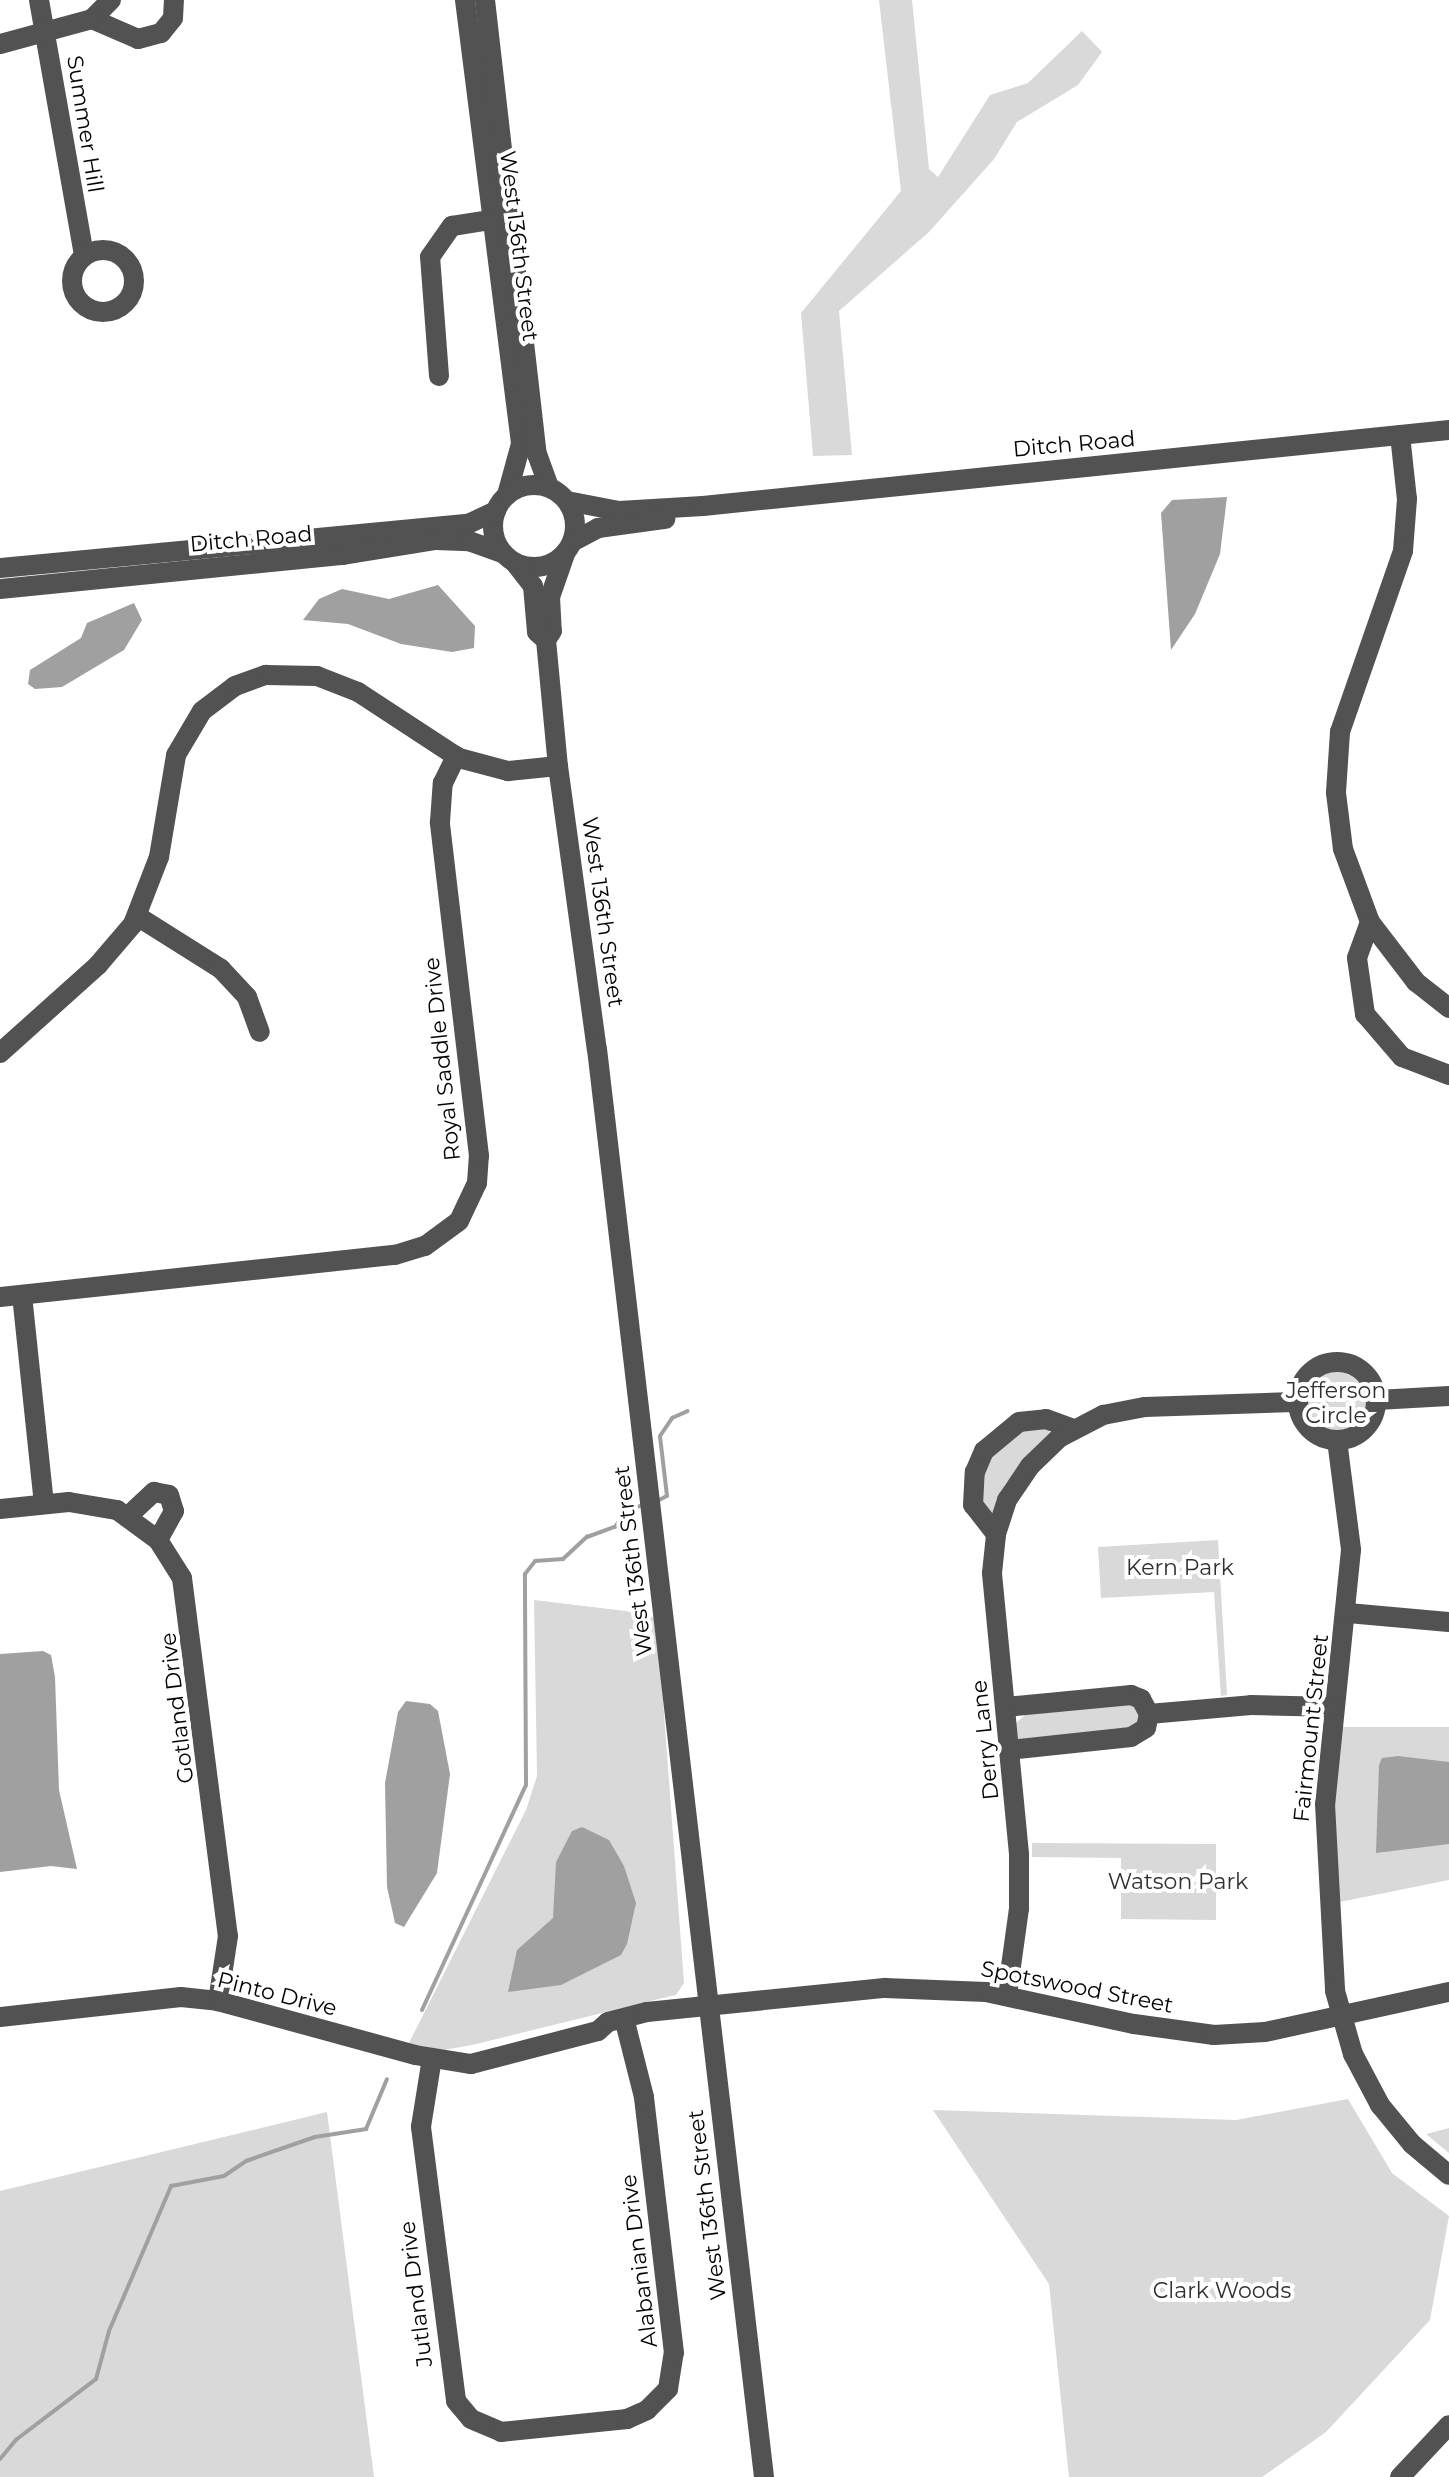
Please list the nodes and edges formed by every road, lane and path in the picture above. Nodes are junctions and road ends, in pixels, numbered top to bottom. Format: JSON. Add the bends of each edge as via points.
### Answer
{"nodes":[{"id":1,"x":39,"y":0,"type":"edge"},
{"id":2,"x":111,"y":0,"type":"edge"},
{"id":3,"x":174,"y":0,"type":"edge"},
{"id":4,"x":465,"y":0,"type":"edge"},
{"id":5,"x":485,"y":0,"type":"edge"},
{"id":6,"x":92,"y":19,"type":"junction"},
{"id":7,"x":45,"y":29,"type":"junction"},
{"id":8,"x":0,"y":44,"type":"edge"},
{"id":9,"x":501,"y":219,"type":"junction"},
{"id":10,"x":84,"y":256,"type":"dead end"},
{"id":11,"x":439,"y":376,"type":"dead end"},
{"id":12,"x":1449,"y":430,"type":"edge"},
{"id":13,"x":1400,"y":435,"type":"junction"},
{"id":14,"x":549,"y":487,"type":"junction"},
{"id":15,"x":567,"y":501,"type":"junction"},
{"id":16,"x":502,"y":503,"type":"junction"},
{"id":17,"x":703,"y":506,"type":"junction"},
{"id":18,"x":568,"y":548,"type":"junction"},
{"id":19,"x":509,"y":558,"type":"junction"},
{"id":20,"x":0,"y":568,"type":"edge"},
{"id":21,"x":0,"y":589,"type":"edge"},
{"id":22,"x":546,"y":640,"type":"junction"},
{"id":23,"x":456,"y":756,"type":"junction"},
{"id":24,"x":558,"y":766,"type":"junction"},
{"id":25,"x":137,"y":916,"type":"junction"},
{"id":26,"x":1370,"y":922,"type":"junction"},
{"id":27,"x":1449,"y":1008,"type":"edge"},
{"id":28,"x":260,"y":1032,"type":"dead end"},
{"id":29,"x":0,"y":1053,"type":"edge"},
{"id":30,"x":1449,"y":1075,"type":"edge"},
{"id":31,"x":22,"y":1295,"type":"junction"},
{"id":32,"x":0,"y":1297,"type":"edge"},
{"id":33,"x":1449,"y":1396,"type":"edge"},
{"id":34,"x":1377,"y":1400,"type":"junction"},
{"id":35,"x":1297,"y":1402,"type":"junction"},
{"id":36,"x":1073,"y":1429,"type":"junction"},
{"id":37,"x":1337,"y":1440,"type":"junction"},
{"id":38,"x":44,"y":1504,"type":"junction"},
{"id":39,"x":0,"y":1509,"type":"edge"},
{"id":40,"x":127,"y":1517,"type":"junction"},
{"id":41,"x":996,"y":1534,"type":"junction"},
{"id":42,"x":158,"y":1540,"type":"junction"},
{"id":43,"x":1348,"y":1613,"type":"junction"},
{"id":44,"x":1449,"y":1622,"type":"edge"},
{"id":45,"x":1006,"y":1707,"type":"junction"},
{"id":46,"x":1334,"y":1707,"type":"junction"},
{"id":47,"x":1149,"y":1714,"type":"junction"},
{"id":48,"x":1010,"y":1750,"type":"junction"},
{"id":49,"x":1449,"y":1992,"type":"edge"},
{"id":50,"x":1007,"y":1995,"type":"junction"},
{"id":51,"x":218,"y":2001,"type":"junction"},
{"id":52,"x":707,"y":2006,"type":"junction"},
{"id":53,"x":1340,"y":2015,"type":"junction"},
{"id":54,"x":0,"y":2017,"type":"edge"},
{"id":55,"x":616,"y":2020,"type":"junction"},
{"id":56,"x":438,"y":2059,"type":"junction"},
{"id":57,"x":1449,"y":2175,"type":"edge"},
{"id":58,"x":1449,"y":2425,"type":"edge"},
{"id":59,"x":567,"y":2426,"type":"joint"},
{"id":60,"x":764,"y":2477,"type":"edge"},
{"id":61,"x":1400,"y":2477,"type":"edge"}],
"edges":[{"from":1,"to":7,"type":"street","name":"Summer Hill"},
{"from":2,"to":6,"type":"street"},
{"from":3,"to":6,"type":"street","via":[[173,18],[153,38],[138,39]]},
{"from":4,"to":9,"type":"street","name":"West 136th Street"},
{"from":5,"to":9,"type":"street","name":"West 136th Street"},
{"from":6,"to":7,"type":"street"},
{"from":7,"to":8,"type":"street"},
{"from":7,"to":10,"type":"street","name":"Summer Hill"},
{"from":9,"to":11,"type":"street","via":[[452,226],[430,257]]},
{"from":9,"to":14,"type":"street","name":"West 136th Street","via":[[537,454]]},
{"from":9,"to":16,"type":"street","name":"West 136th Street","via":[[521,444]]},
{"from":12,"to":13,"type":"street","name":"Ditch Road"},
{"from":13,"to":17,"type":"street","name":"Ditch Road"},
{"from":13,"to":26,"type":"street","via":[[1407,499],[1403,551],[1349,700],[1337,762],[1343,849]]},
{"from":14,"to":15,"type":"street"},
{"from":14,"to":16,"type":"street","via":[[527,485]]},
{"from":15,"to":17,"type":"street","name":"Ditch Road","via":[[619,511]]},
{"from":15,"to":18,"type":"street","via":[[575,521]]},
{"from":16,"to":19,"type":"street","via":[[494,534]]},
{"from":16,"to":20,"type":"street","name":"Ditch Road","via":[[468,524]]},
{"from":17,"to":18,"type":"street","name":"Ditch Road","via":[[679,517],[598,528]]},
{"from":18,"to":19,"type":"street","via":[[541,567]]},
{"from":18,"to":22,"type":"street","name":"West 136th Street","via":[[550,597],[552,631]]},
{"from":19,"to":21,"type":"street","name":"Ditch Road","via":[[469,541],[436,540],[343,555]]},
{"from":19,"to":22,"type":"street","name":"West 136th Street","via":[[533,586],[537,632]]},
{"from":22,"to":24,"type":"street","name":"West 136th Street"},
{"from":23,"to":24,"type":"street","via":[[508,771]]},
{"from":23,"to":25,"type":"street","via":[[337,681],[282,673],[235,686],[202,711],[176,755],[159,857]]},
{"from":23,"to":31,"type":"street","name":"Royal Saddle Drive","via":[[443,783],[440,822],[479,1156],[477,1183],[459,1221],[425,1246],[395,1255]]},
{"from":24,"to":52,"type":"street","name":"West 136th Street"},
{"from":25,"to":28,"type":"street","via":[[221,969],[247,997]]},
{"from":25,"to":29,"type":"street","via":[[98,965]]},
{"from":26,"to":27,"type":"street","via":[[1416,982]]},
{"from":26,"to":30,"type":"street","via":[[1357,958],[1365,1014],[1402,1057]]},
{"from":31,"to":32,"type":"street","name":"Royal Saddle Drive"},
{"from":31,"to":38,"type":"street"},
{"from":33,"to":34,"type":"street"},
{"from":34,"to":35,"type":"street","via":[[1361,1370],[1337,1361],[1311,1371]]},
{"from":34,"to":37,"type":"street","via":[[1369,1424]]},
{"from":35,"to":36,"type":"street","via":[[1126,1409]]},
{"from":35,"to":37,"type":"street","via":[[1311,1431]]},
{"from":36,"to":41,"type":"street","name":"Derry Lane","via":[[1016,1484]]},
{"from":36,"to":41,"type":"street","via":[[1046,1419],[1019,1422],[984,1451],[975,1472],[973,1505]]},
{"from":37,"to":43,"type":"street","name":"Fairmount Street","via":[[1351,1550]]},
{"from":38,"to":39,"type":"street","name":"Gotland Drive"},
{"from":38,"to":40,"type":"street","name":"Gotland Drive","via":[[103,1505]]},
{"from":40,"to":42,"type":"street","name":"Gotland Drive"},
{"from":40,"to":42,"type":"street","via":[[154,1492],[169,1495],[174,1511]]},
{"from":41,"to":45,"type":"street","name":"Derry Lane","via":[[993,1591]]},
{"from":42,"to":51,"type":"street","name":"Gotland Drive","via":[[175,1563],[188,1596],[228,1936]]},
{"from":43,"to":44,"type":"street"},
{"from":43,"to":46,"type":"street","name":"Fairmount Street"},
{"from":45,"to":47,"type":"street","via":[[1131,1695],[1141,1699]]},
{"from":45,"to":48,"type":"street","name":"Derry Lane"},
{"from":46,"to":47,"type":"street","via":[[1251,1705]]},
{"from":46,"to":53,"type":"street","name":"Fairmount Street","via":[[1324,1839]]},
{"from":47,"to":48,"type":"street","via":[[1146,1728],[1131,1737]]},
{"from":48,"to":50,"type":"street","name":"Derry Lane","via":[[1020,1879]]},
{"from":49,"to":53,"type":"street","name":"Spotswood Street"},
{"from":50,"to":52,"type":"street","name":"Spotswood Street","via":[[958,1988],[885,1988]]},
{"from":50,"to":53,"type":"street","name":"Spotswood Street","via":[[1134,2024],[1214,2035],[1265,2032]]},
{"from":51,"to":54,"type":"street","name":"Pinto Drive","via":[[161,1997]]},
{"from":51,"to":56,"type":"street","name":"Pinto Drive"},
{"from":52,"to":55,"type":"street","name":"Pinto Drive"},
{"from":52,"to":60,"type":"street","name":"West 136th Street"},
{"from":53,"to":57,"type":"street","name":"Fairmount Street","via":[[1380,2105],[1412,2144]]},
{"from":55,"to":56,"type":"street","name":"Pinto Drive","via":[[598,2031],[471,2064]]},
{"from":55,"to":59,"type":"street","name":"Alabanian Drive","via":[[644,2097],[672,2379],[661,2398],[635,2417]]},
{"from":56,"to":59,"type":"street","name":"Jutland Drive","via":[[421,2127],[453,2392],[463,2412],[490,2430]]},
{"from":58,"to":61,"type":"street"}]}
